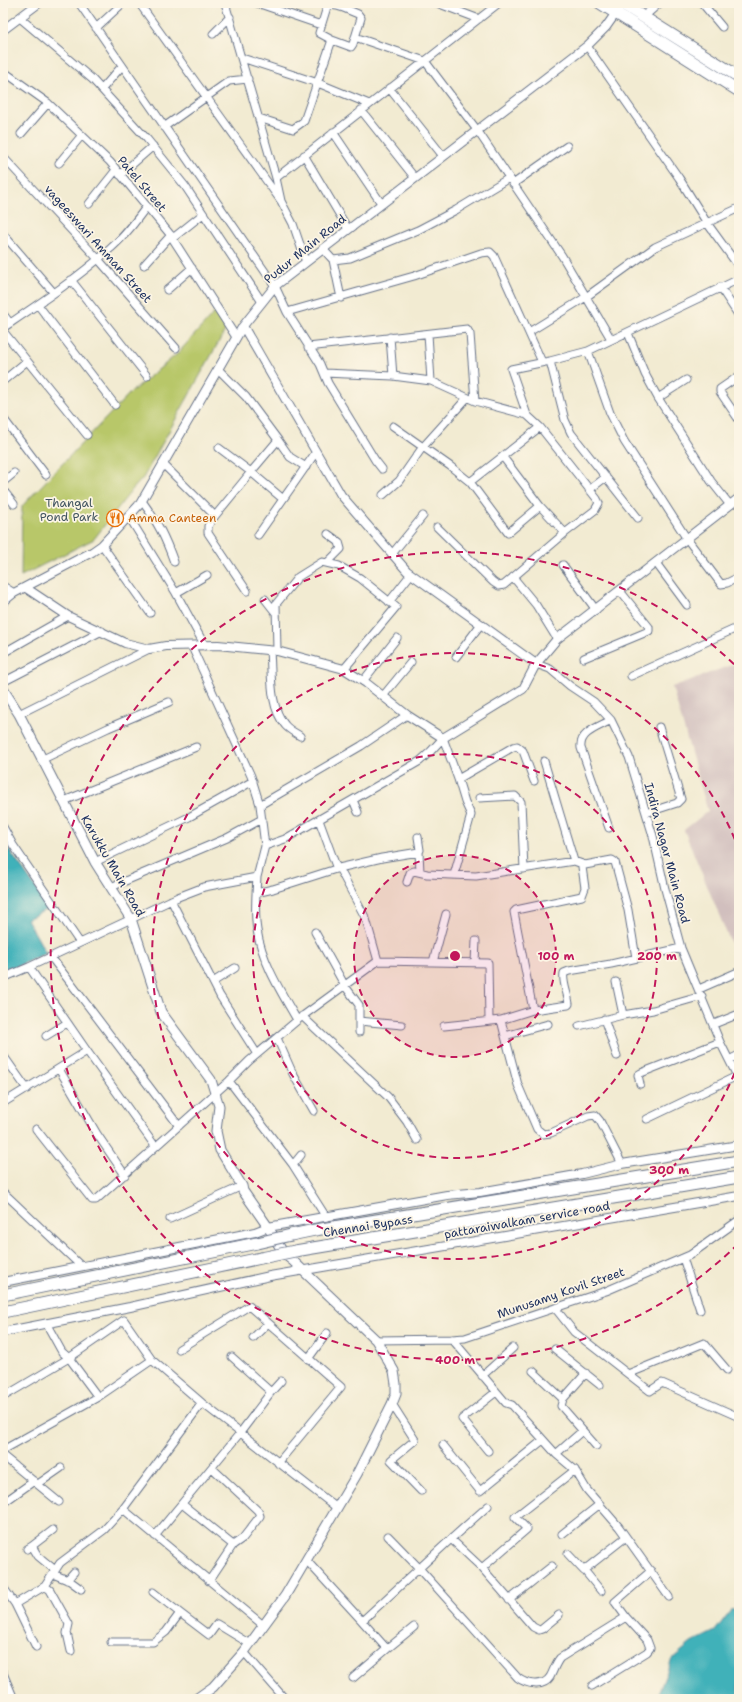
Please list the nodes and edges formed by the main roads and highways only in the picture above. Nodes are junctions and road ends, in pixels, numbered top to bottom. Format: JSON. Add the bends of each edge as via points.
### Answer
{"nodes":[{"id":1,"x":600,"y":3,"type":"edge"},
{"id":2,"x":620,"y":7,"type":"edge"},
{"id":3,"x":739,"y":76,"type":"edge"},
{"id":4,"x":739,"y":91,"type":"edge"},
{"id":5,"x":3,"y":689,"type":"edge"},
{"id":6,"x":739,"y":1161,"type":"edge"},
{"id":7,"x":739,"y":1177,"type":"edge"},
{"id":8,"x":3,"y":1294,"type":"edge"},
{"id":9,"x":3,"y":1312,"type":"edge"},
{"id":10,"x":196,"y":1699,"type":"edge"}],
"edges":[{"from":1,"to":2,"type":"main road"},
{"from":2,"to":3,"type":"main road","via":[[643,17]]},
{"from":2,"to":4,"type":"main road"},
{"from":5,"to":10,"type":"main road","name":"Karukku Main Road","via":[[19,714],[95,862],[131,919],[161,1012],[211,1080],[219,1106],[216,1131],[220,1150],[284,1254],[376,1340],[394,1371],[396,1394],[392,1404],[357,1474],[307,1561],[244,1652],[213,1687]]},
{"from":6,"to":8,"type":"main road","name":"Chennai Bypass","bridge":true,"via":[[315,1230]]},
{"from":7,"to":9,"type":"main road","name":"Chennai Bypass","bridge":true,"via":[[295,1251]]}]}
